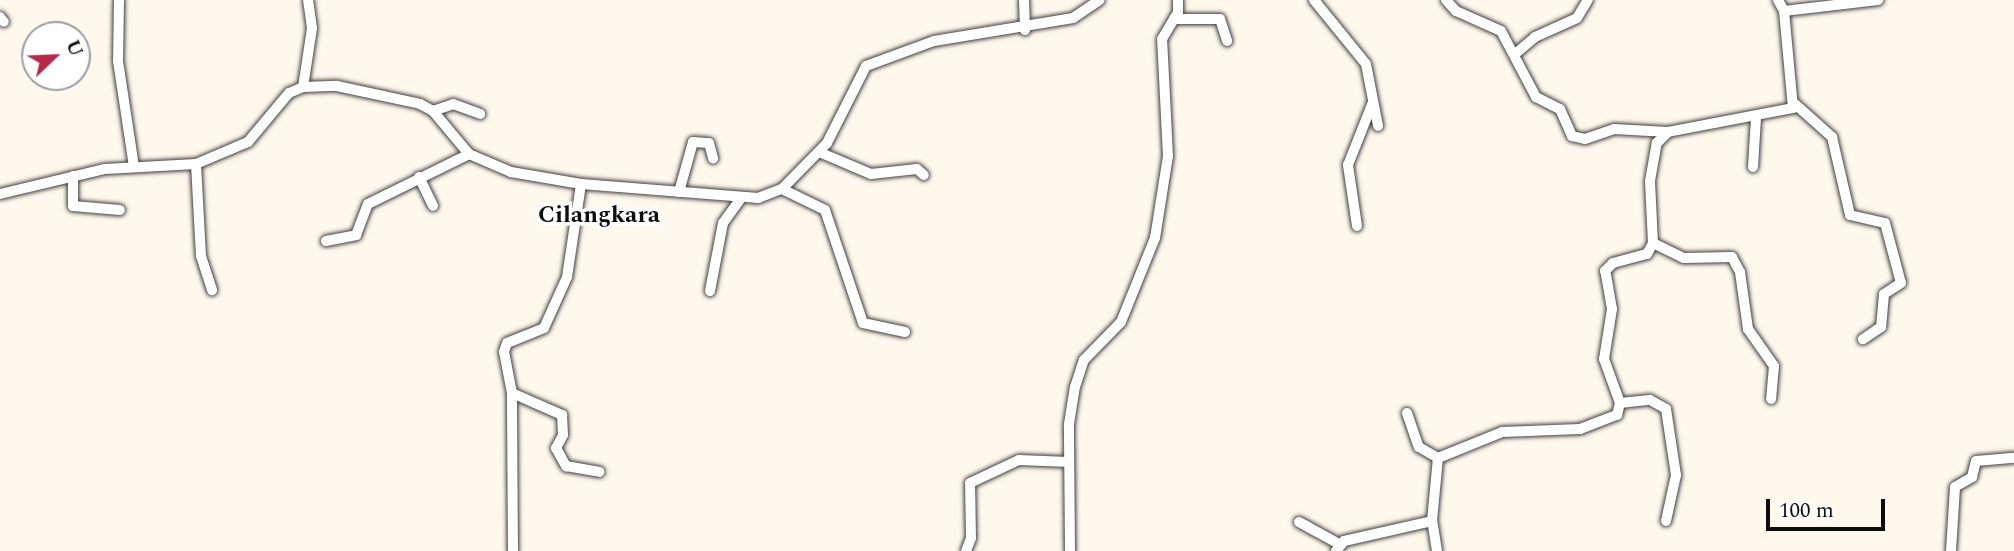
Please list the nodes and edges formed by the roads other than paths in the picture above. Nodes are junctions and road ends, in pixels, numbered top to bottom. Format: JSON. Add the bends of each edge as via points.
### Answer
{"nodes":[{"id":1,"x":118,"y":0,"type":"edge"},
{"id":2,"x":308,"y":0,"type":"edge"},
{"id":3,"x":1024,"y":0,"type":"edge"},
{"id":4,"x":1100,"y":0,"type":"edge"},
{"id":5,"x":1178,"y":0,"type":"edge"},
{"id":6,"x":1314,"y":0,"type":"edge"},
{"id":7,"x":1446,"y":0,"type":"edge"},
{"id":8,"x":1588,"y":0,"type":"edge"},
{"id":9,"x":1778,"y":0,"type":"edge"},
{"id":10,"x":1878,"y":0,"type":"edge"},
{"id":11,"x":1784,"y":11,"type":"junction"},
{"id":12,"x":1174,"y":19,"type":"junction"},
{"id":13,"x":1025,"y":30,"type":"junction"},
{"id":14,"x":1227,"y":41,"type":"dead end"},
{"id":15,"x":1517,"y":52,"type":"junction"},
{"id":16,"x":303,"y":87,"type":"junction"},
{"id":17,"x":1374,"y":102,"type":"junction"},
{"id":18,"x":1795,"y":104,"type":"junction"},
{"id":19,"x":433,"y":111,"type":"junction"},
{"id":20,"x":480,"y":114,"type":"dead end"},
{"id":21,"x":1756,"y":118,"type":"junction"},
{"id":22,"x":1378,"y":126,"type":"dead end"},
{"id":23,"x":1668,"y":132,"type":"junction"},
{"id":24,"x":819,"y":152,"type":"junction"},
{"id":25,"x":469,"y":154,"type":"junction"},
{"id":26,"x":713,"y":158,"type":"dead end"},
{"id":27,"x":196,"y":164,"type":"junction"},
{"id":28,"x":134,"y":167,"type":"junction"},
{"id":29,"x":1753,"y":167,"type":"dead end"},
{"id":30,"x":924,"y":174,"type":"dead end"},
{"id":31,"x":73,"y":176,"type":"junction"},
{"id":32,"x":419,"y":177,"type":"junction"},
{"id":33,"x":581,"y":184,"type":"junction"},
{"id":34,"x":782,"y":189,"type":"junction"},
{"id":35,"x":679,"y":192,"type":"junction"},
{"id":36,"x":0,"y":194,"type":"edge"},
{"id":37,"x":742,"y":197,"type":"junction"},
{"id":38,"x":433,"y":206,"type":"dead end"},
{"id":39,"x":120,"y":210,"type":"dead end"},
{"id":40,"x":1357,"y":226,"type":"dead end"},
{"id":41,"x":326,"y":241,"type":"dead end"},
{"id":42,"x":1653,"y":243,"type":"junction"},
{"id":43,"x":212,"y":290,"type":"dead end"},
{"id":44,"x":710,"y":291,"type":"dead end"},
{"id":45,"x":905,"y":332,"type":"dead end"},
{"id":46,"x":1863,"y":339,"type":"dead end"},
{"id":47,"x":512,"y":393,"type":"junction"},
{"id":48,"x":1771,"y":399,"type":"dead end"},
{"id":49,"x":1620,"y":403,"type":"junction"},
{"id":50,"x":1407,"y":414,"type":"dead end"},
{"id":51,"x":1438,"y":458,"type":"junction"},
{"id":52,"x":2014,"y":458,"type":"edge"},
{"id":53,"x":1069,"y":462,"type":"junction"},
{"id":54,"x":599,"y":472,"type":"dead end"},
{"id":55,"x":1432,"y":521,"type":"junction"},
{"id":56,"x":1665,"y":521,"type":"dead end"},
{"id":57,"x":1299,"y":522,"type":"dead end"},
{"id":58,"x":1337,"y":547,"type":"edge"},
{"id":59,"x":513,"y":551,"type":"edge"},
{"id":60,"x":965,"y":551,"type":"edge"},
{"id":61,"x":1070,"y":551,"type":"edge"},
{"id":62,"x":1437,"y":551,"type":"edge"},
{"id":63,"x":1951,"y":551,"type":"edge"}],
"edges":[{"from":1,"to":28,"type":"street","via":[[118,61]]},
{"from":2,"to":16,"type":"street","via":[[312,28]]},
{"from":3,"to":13,"type":"street"},
{"from":4,"to":13,"type":"street","via":[[1073,18]]},
{"from":5,"to":12,"type":"street"},
{"from":6,"to":17,"type":"street","via":[[1366,64]]},
{"from":7,"to":15,"type":"street","via":[[1456,11],[1495,26]]},
{"from":8,"to":15,"type":"street","via":[[1577,18]]},
{"from":9,"to":11,"type":"street"},
{"from":10,"to":11,"type":"street"},
{"from":11,"to":18,"type":"street"},
{"from":12,"to":14,"type":"street","via":[[1220,19]]},
{"from":12,"to":53,"type":"street","via":[[1162,39],[1168,156],[1158,226],[1121,322],[1081,368],[1072,406]]},
{"from":13,"to":24,"type":"street","via":[[934,41],[866,66]]},
{"from":15,"to":23,"type":"street","via":[[1536,97],[1560,109],[1567,131],[1579,139],[1614,129]]},
{"from":16,"to":19,"type":"street","via":[[365,89]]},
{"from":16,"to":27,"type":"street","via":[[284,99],[248,142]]},
{"from":17,"to":22,"type":"street"},
{"from":17,"to":40,"type":"street","via":[[1348,165]]},
{"from":18,"to":21,"type":"street"},
{"from":18,"to":46,"type":"street","via":[[1820,124],[1838,149],[1850,215],[1885,223],[1900,283],[1884,294],[1881,327]]},
{"from":19,"to":20,"type":"street","via":[[453,104]]},
{"from":19,"to":25,"type":"street"},
{"from":21,"to":23,"type":"street"},
{"from":21,"to":29,"type":"street"},
{"from":23,"to":42,"type":"street","via":[[1652,156]]},
{"from":24,"to":30,"type":"street","via":[[871,174],[917,169]]},
{"from":24,"to":34,"type":"street"},
{"from":25,"to":32,"type":"street"},
{"from":25,"to":33,"type":"street","via":[[531,177]]},
{"from":26,"to":35,"type":"street","via":[[709,144],[693,142]]},
{"from":27,"to":28,"type":"street"},
{"from":27,"to":43,"type":"street","via":[[201,256]]},
{"from":28,"to":31,"type":"street"},
{"from":31,"to":36,"type":"street"},
{"from":31,"to":39,"type":"street","via":[[73,206]]},
{"from":32,"to":38,"type":"street"},
{"from":32,"to":41,"type":"street","via":[[369,204],[356,235]]},
{"from":33,"to":35,"type":"street"},
{"from":33,"to":47,"type":"street","via":[[567,277],[544,328],[506,345]]},
{"from":34,"to":37,"type":"street","via":[[758,198]]},
{"from":34,"to":45,"type":"street","via":[[825,210],[863,323]]},
{"from":35,"to":37,"type":"street"},
{"from":37,"to":44,"type":"street","via":[[723,223]]},
{"from":42,"to":48,"type":"street","via":[[1684,258],[1732,257],[1740,272],[1748,329],[1774,366]]},
{"from":42,"to":49,"type":"street","via":[[1647,254],[1613,263],[1605,271],[1612,309],[1604,359]]},
{"from":47,"to":54,"type":"street","via":[[562,415],[563,435],[556,448],[562,463],[570,469]]},
{"from":47,"to":59,"type":"street"},
{"from":49,"to":51,"type":"street","via":[[1617,415],[1595,426],[1502,432]]},
{"from":49,"to":56,"type":"street","via":[[1650,400],[1666,409],[1676,475]]},
{"from":50,"to":51,"type":"street","via":[[1419,447]]},
{"from":51,"to":55,"type":"street"},
{"from":52,"to":63,"type":"street","via":[[1976,461],[1972,477],[1955,487]]},
{"from":53,"to":60,"type":"street","via":[[1019,460],[970,483],[971,538]]},
{"from":53,"to":61,"type":"street"},
{"from":55,"to":58,"type":"street"},
{"from":55,"to":62,"type":"street"},
{"from":57,"to":58,"type":"street"}]}
